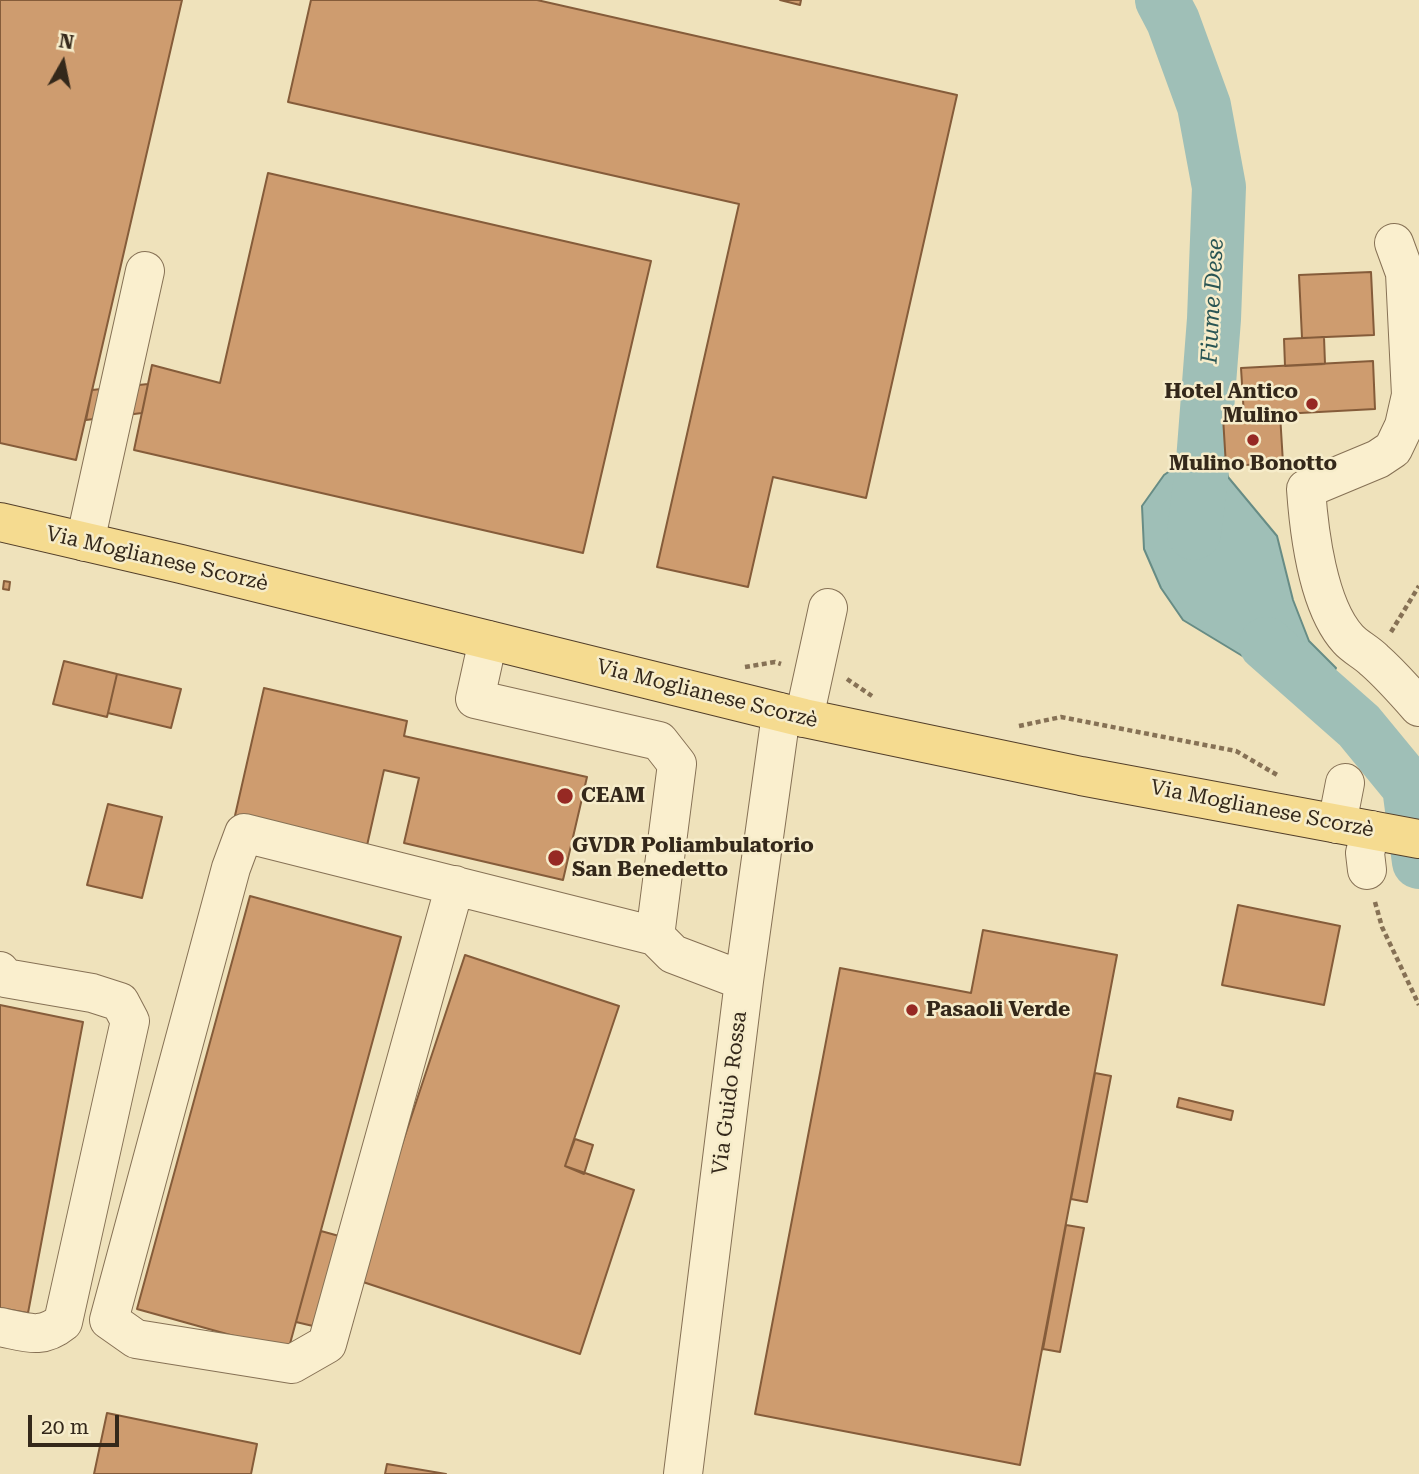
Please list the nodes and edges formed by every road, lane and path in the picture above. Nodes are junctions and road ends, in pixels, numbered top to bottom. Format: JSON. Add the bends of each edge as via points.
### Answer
{"nodes":[{"id":1,"x":1394,"y":243,"type":"dead end"},
{"id":2,"x":145,"y":271,"type":"dead end"},
{"id":3,"x":0,"y":522,"type":"edge"},
{"id":4,"x":85,"y":542,"type":"junction"},
{"id":5,"x":1419,"y":586,"type":"edge"},
{"id":6,"x":828,"y":608,"type":"dead end"},
{"id":7,"x":488,"y":640,"type":"junction"},
{"id":8,"x":1373,"y":658,"type":"junction"},
{"id":9,"x":741,"y":668,"type":"dead end"},
{"id":10,"x":815,"y":671,"type":"junction"},
{"id":11,"x":881,"y":704,"type":"dead end"},
{"id":12,"x":1419,"y":707,"type":"edge"},
{"id":13,"x":791,"y":715,"type":"junction"},
{"id":14,"x":1011,"y":728,"type":"dead end"},
{"id":15,"x":1280,"y":776,"type":"dead end"},
{"id":16,"x":1345,"y":783,"type":"dead end"},
{"id":17,"x":1359,"y":828,"type":"junction"},
{"id":18,"x":1419,"y":839,"type":"edge"},
{"id":19,"x":1367,"y":870,"type":"joint"},
{"id":20,"x":455,"y":885,"type":"junction"},
{"id":21,"x":655,"y":936,"type":"junction"},
{"id":22,"x":0,"y":971,"type":"edge"},
{"id":23,"x":744,"y":981,"type":"junction"},
{"id":24,"x":1419,"y":1005,"type":"edge"},
{"id":25,"x":0,"y":1328,"type":"edge"},
{"id":26,"x":683,"y":1474,"type":"edge"}],
"edges":[{"from":1,"to":8,"type":"street","via":[[1405,273],[1411,395],[1404,425],[1393,449],[1378,459],[1306,489],[1308,521],[1327,600],[1348,639]]},
{"from":2,"to":4,"type":"street"},
{"from":3,"to":4,"type":"main road","name":"Via Moglianese Scorzè"},
{"from":4,"to":7,"type":"main road","name":"Via Moglianese Scorzè"},
{"from":5,"to":8,"type":"path"},
{"from":6,"to":10,"type":"street","name":"Via Guido Rossa"},
{"from":7,"to":13,"type":"main road","name":"Via Moglianese Scorzè"},
{"from":7,"to":21,"type":"street","via":[[475,699],[659,741],[677,764]]},
{"from":8,"to":12,"type":"street"},
{"from":9,"to":10,"type":"path","via":[[775,662]]},
{"from":10,"to":11,"type":"path","via":[[852,680]]},
{"from":10,"to":13,"type":"street","name":"Via Guido Rossa"},
{"from":13,"to":17,"type":"main road","name":"Via Moglianese Scorzè"},
{"from":13,"to":23,"type":"street","name":"Via Guido Rossa","via":[[779,729]]},
{"from":14,"to":15,"type":"path","via":[[1061,717],[1236,751]]},
{"from":16,"to":17,"type":"street"},
{"from":17,"to":18,"type":"main road","name":"Via Moglianese Scorzè"},
{"from":17,"to":19,"type":"street"},
{"from":19,"to":24,"type":"path","via":[[1382,927]]},
{"from":20,"to":20,"type":"street","via":[[244,833],[109,1320],[136,1339],[292,1364],[327,1344]]},
{"from":20,"to":21,"type":"street"},
{"from":21,"to":23,"type":"street","via":[[673,954]]},
{"from":22,"to":25,"type":"street","via":[[5,978],[120,1002],[130,1021],[63,1322],[39,1335]]},
{"from":23,"to":26,"type":"street","name":"Via Guido Rossa"}]}
